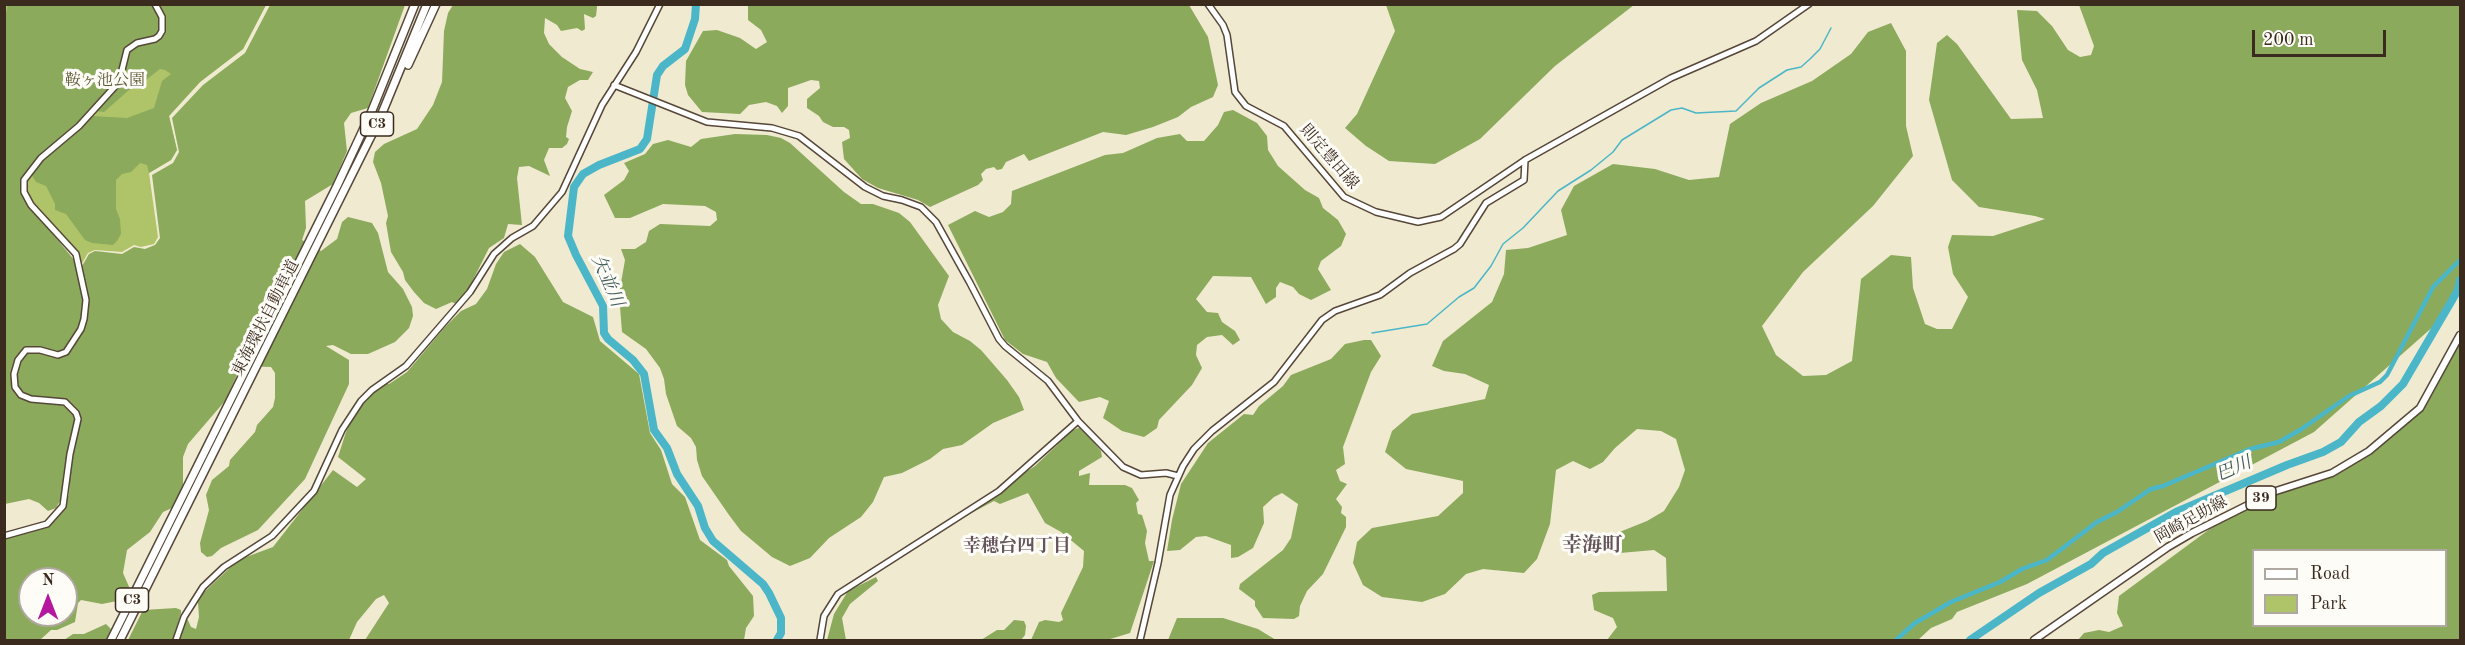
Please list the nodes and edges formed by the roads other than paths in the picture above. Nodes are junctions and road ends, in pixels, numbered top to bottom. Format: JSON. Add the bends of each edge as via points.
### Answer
{"nodes":[{"id":1,"x":155,"y":4,"type":"edge"},
{"id":2,"x":410,"y":4,"type":"edge"},
{"id":3,"x":415,"y":4,"type":"edge"},
{"id":4,"x":428,"y":4,"type":"edge"},
{"id":5,"x":436,"y":4,"type":"edge"},
{"id":6,"x":660,"y":4,"type":"edge"},
{"id":7,"x":1208,"y":4,"type":"edge"},
{"id":8,"x":1809,"y":4,"type":"edge"},
{"id":9,"x":393,"y":57,"type":"junction"},
{"id":10,"x":614,"y":85,"type":"junction"},
{"id":11,"x":380,"y":118,"type":"junction"},
{"id":12,"x":1525,"y":160,"type":"junction"},
{"id":13,"x":2460,"y":335,"type":"edge"},
{"id":14,"x":1078,"y":421,"type":"junction"},
{"id":15,"x":1178,"y":476,"type":"junction"},
{"id":16,"x":4,"y":536,"type":"edge"},
{"id":17,"x":111,"y":640,"type":"edge"},
{"id":18,"x":120,"y":640,"type":"edge"},
{"id":19,"x":176,"y":640,"type":"edge"},
{"id":20,"x":820,"y":640,"type":"edge"},
{"id":21,"x":1140,"y":640,"type":"edge"},
{"id":22,"x":2034,"y":640,"type":"edge"}],
"edges":[{"from":1,"to":16,"type":"street","via":[[162,17],[159,36],[128,50],[119,82],[79,126],[41,158],[24,180],[24,192],[31,205],[76,254],[86,300],[81,329],[66,352],[58,355],[26,350],[14,374],[15,387],[21,395],[65,402],[76,413],[63,506],[47,524]]},
{"from":2,"to":9,"type":"highway"},
{"from":3,"to":9,"type":"highway","name":"東海環状自動車道","number":"C3"},
{"from":4,"to":11,"type":"highway","name":"東海環状自動車道","number":"C3"},
{"from":5,"to":11,"type":"highway"},
{"from":6,"to":10,"type":"street"},
{"from":7,"to":12,"type":"street","name":"則定豊田線","via":[[1227,35],[1235,92],[1240,100],[1284,126],[1354,204],[1410,221],[1428,221],[1453,210]]},
{"from":8,"to":12,"type":"street","name":"則定豊田線","via":[[1756,41],[1671,78]]},
{"from":9,"to":17,"type":"highway","name":"東海環状自動車道","number":"C3","via":[[312,236]]},
{"from":10,"to":14,"type":"street","via":[[707,122],[772,128],[800,136],[865,187],[927,212],[999,339],[1048,381]]},
{"from":10,"to":19,"type":"street","via":[[562,192],[533,226],[494,254],[470,292],[406,366],[361,401],[342,430],[314,492],[272,536],[208,582],[187,611]]},
{"from":11,"to":18,"type":"highway","name":"東海環状自動車道","number":"C3"},
{"from":12,"to":15,"type":"street","via":[[1524,180],[1486,203],[1454,249],[1380,295],[1335,311],[1322,320],[1280,376],[1203,440]]},
{"from":13,"to":22,"type":"main road","name":"岡崎足助線","number":"39","via":[[2420,408],[2369,451],[2332,473],[2276,491],[2184,538]]},
{"from":14,"to":15,"type":"street","via":[[1130,472]]},
{"from":14,"to":20,"type":"street","via":[[999,491],[838,594],[824,616]]},
{"from":15,"to":21,"type":"street","via":[[1168,502]]}]}
